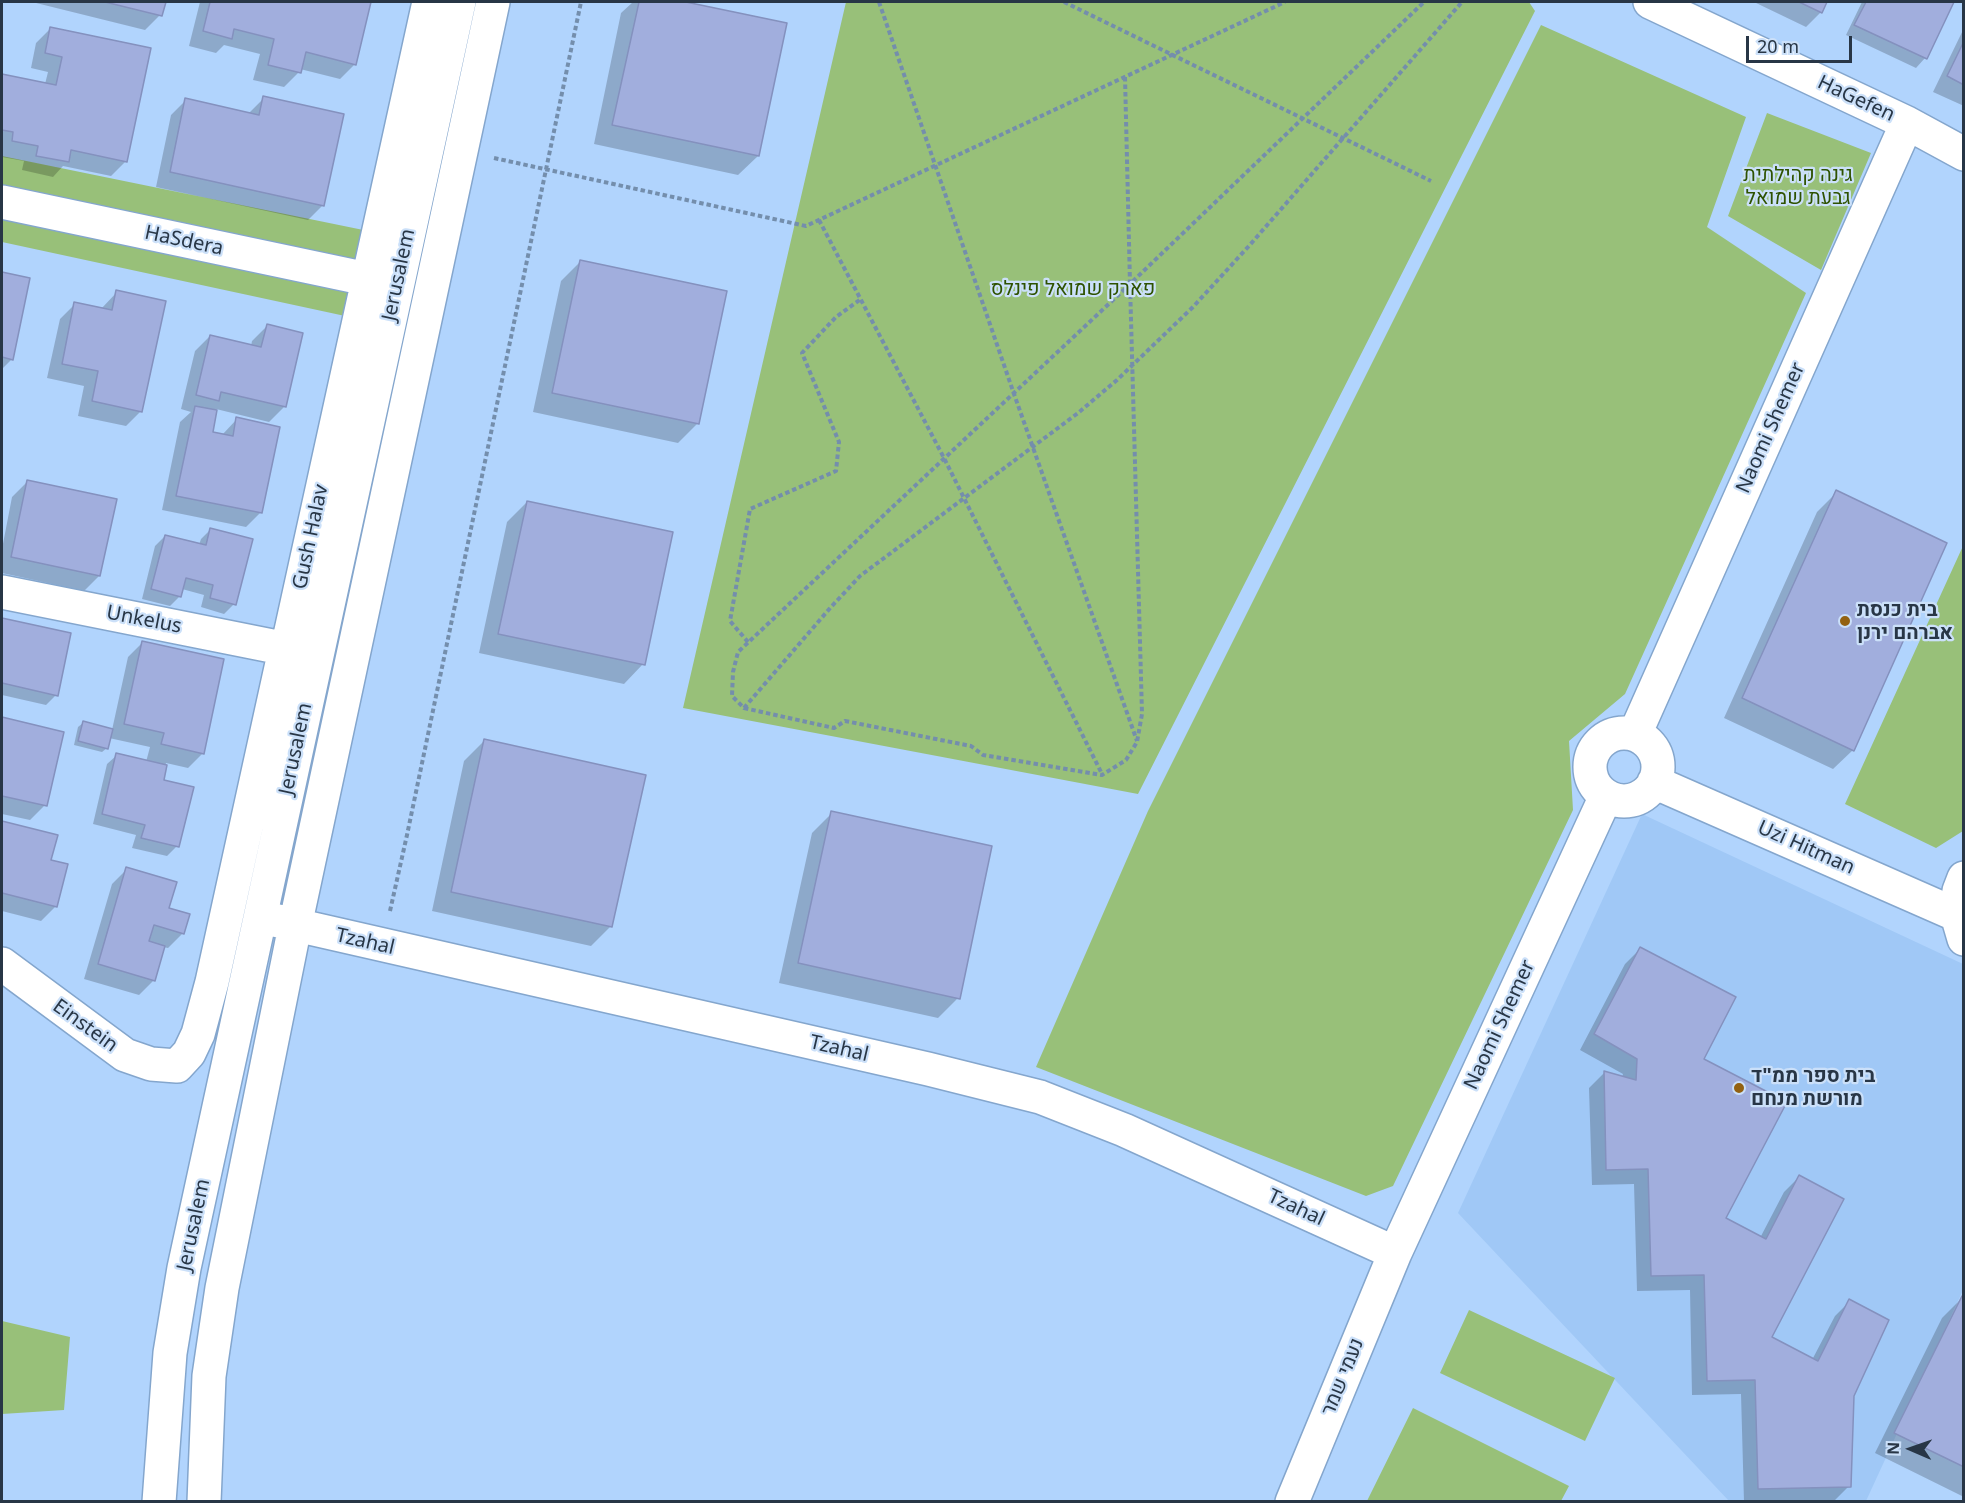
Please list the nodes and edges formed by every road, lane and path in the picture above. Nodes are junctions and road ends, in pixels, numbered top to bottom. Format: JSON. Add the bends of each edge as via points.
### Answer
{"nodes":[{"id":1,"x":429,"y":2,"type":"edge"},
{"id":2,"x":459,"y":2,"type":"edge"},
{"id":3,"x":493,"y":2,"type":"edge"},
{"id":4,"x":581,"y":2,"type":"edge"},
{"id":5,"x":879,"y":2,"type":"edge"},
{"id":6,"x":1064,"y":2,"type":"edge"},
{"id":7,"x":1285,"y":2,"type":"edge"},
{"id":8,"x":1424,"y":2,"type":"edge"},
{"id":9,"x":1462,"y":2,"type":"edge"},
{"id":10,"x":1650,"y":2,"type":"edge"},
{"id":11,"x":1172,"y":54,"type":"junction"},
{"id":12,"x":1125,"y":77,"type":"junction"},
{"id":13,"x":1303,"y":118,"type":"junction"},
{"id":14,"x":1907,"y":123,"type":"junction"},
{"id":15,"x":1344,"y":138,"type":"junction"},
{"id":16,"x":461,"y":151,"type":"junction"},
{"id":17,"x":1964,"y":154,"type":"edge"},
{"id":18,"x":935,"y":166,"type":"junction"},
{"id":19,"x":546,"y":170,"type":"junction"},
{"id":20,"x":1431,"y":181,"type":"dead end"},
{"id":21,"x":2,"y":202,"type":"edge"},
{"id":22,"x":819,"y":220,"type":"junction"},
{"id":23,"x":368,"y":279,"type":"junction"},
{"id":24,"x":1130,"y":284,"type":"junction"},
{"id":25,"x":861,"y":299,"type":"junction"},
{"id":26,"x":1133,"y":365,"type":"junction"},
{"id":27,"x":1014,"y":394,"type":"junction"},
{"id":28,"x":1032,"y":447,"type":"junction"},
{"id":29,"x":944,"y":458,"type":"junction"},
{"id":30,"x":964,"y":498,"type":"junction"},
{"id":31,"x":2,"y":592,"type":"edge"},
{"id":32,"x":748,"y":642,"type":"junction"},
{"id":33,"x":287,"y":649,"type":"junction"},
{"id":34,"x":744,"y":708,"type":"junction"},
{"id":35,"x":1635,"y":734,"type":"junction"},
{"id":36,"x":1137,"y":742,"type":"junction"},
{"id":37,"x":1102,"y":775,"type":"junction"},
{"id":38,"x":1654,"y":782,"type":"junction"},
{"id":39,"x":1606,"y":796,"type":"junction"},
{"id":40,"x":1964,"y":878,"type":"edge"},
{"id":41,"x":260,"y":916,"type":"junction"},
{"id":42,"x":295,"y":926,"type":"junction"},
{"id":43,"x":1960,"y":927,"type":"edge"},
{"id":44,"x":382,"y":946,"type":"junction"},
{"id":45,"x":2,"y":964,"type":"edge"},
{"id":46,"x":177,"y":1065,"type":"joint"},
{"id":47,"x":1395,"y":1254,"type":"junction"},
{"id":48,"x":159,"y":1502,"type":"edge"},
{"id":49,"x":204,"y":1502,"type":"edge"},
{"id":50,"x":1292,"y":1502,"type":"edge"}],
"edges":[{"from":1,"to":23,"type":"street","name":"Gush Halav"},
{"from":2,"to":41,"type":"street","name":"Jerusalem"},
{"from":3,"to":16,"type":"street","name":"Jerusalem"},
{"from":4,"to":19,"type":"path"},
{"from":5,"to":18,"type":"path"},
{"from":6,"to":11,"type":"path"},
{"from":7,"to":11,"type":"path"},
{"from":8,"to":13,"type":"path"},
{"from":9,"to":15,"type":"path"},
{"from":10,"to":14,"type":"street","name":"HaGefen"},
{"from":11,"to":12,"type":"path"},
{"from":11,"to":13,"type":"path"},
{"from":12,"to":18,"type":"path"},
{"from":12,"to":24,"type":"path"},
{"from":13,"to":15,"type":"path"},
{"from":13,"to":24,"type":"path"},
{"from":14,"to":17,"type":"street","name":"HaGefen"},
{"from":14,"to":35,"type":"street","name":"Naomi Shemer"},
{"from":15,"to":20,"type":"path"},
{"from":15,"to":26,"type":"path","via":[[1193,307]]},
{"from":16,"to":19,"type":"path"},
{"from":16,"to":42,"type":"street","name":"Jerusalem"},
{"from":18,"to":22,"type":"path"},
{"from":18,"to":27,"type":"path"},
{"from":19,"to":22,"type":"path","via":[[806,226]]},
{"from":19,"to":44,"type":"path"},
{"from":21,"to":23,"type":"street","name":"HaSdera"},
{"from":22,"to":25,"type":"path"},
{"from":23,"to":33,"type":"street","name":"Gush Halav"},
{"from":24,"to":26,"type":"path"},
{"from":24,"to":27,"type":"path"},
{"from":25,"to":29,"type":"path"},
{"from":25,"to":32,"type":"path","via":[[836,317],[802,353],[839,442],[836,471],[750,509],[730,621]]},
{"from":26,"to":28,"type":"path"},
{"from":26,"to":36,"type":"path","via":[[1142,714]]},
{"from":27,"to":28,"type":"path"},
{"from":27,"to":29,"type":"path"},
{"from":28,"to":30,"type":"path"},
{"from":28,"to":36,"type":"path"},
{"from":29,"to":30,"type":"path"},
{"from":29,"to":32,"type":"path"},
{"from":30,"to":34,"type":"path","via":[[860,576]]},
{"from":30,"to":37,"type":"path"},
{"from":31,"to":33,"type":"street","name":"Unkelus"},
{"from":32,"to":34,"type":"path","via":[[738,652],[733,672],[732,696]]},
{"from":33,"to":46,"type":"street","name":"Gush Halav","via":[[198,1034],[189,1053]]},
{"from":34,"to":37,"type":"path","via":[[834,728],[845,721],[971,746],[983,755]]},
{"from":35,"to":38,"type":"street","via":[[1653,748],[1658,771]]},
{"from":35,"to":39,"type":"street","via":[[1612,734],[1602,740],[1590,758],[1592,779]]},
{"from":36,"to":37,"type":"path","via":[[1126,760]]},
{"from":38,"to":39,"type":"street","via":[[1638,798],[1627,801]]},
{"from":38,"to":43,"type":"street","name":"Uzi Hitman"},
{"from":39,"to":47,"type":"street","name":"Naomi Shemer"},
{"from":40,"to":43,"type":"street","via":[[1959,891]]},
{"from":41,"to":42,"type":"street","name":"Tzahal"},
{"from":41,"to":48,"type":"street","name":"Jerusalem","via":[[184,1268],[170,1353]]},
{"from":42,"to":44,"type":"street","name":"Tzahal"},
{"from":42,"to":49,"type":"street","name":"Jerusalem","via":[[222,1288],[209,1376]]},
{"from":44,"to":47,"type":"street","name":"Tzahal","via":[[1040,1097],[1124,1130]]},
{"from":45,"to":46,"type":"street","name":"Einstein","via":[[125,1055],[151,1064]]},
{"from":47,"to":50,"type":"street","name":"נעמי שמר"}]}
